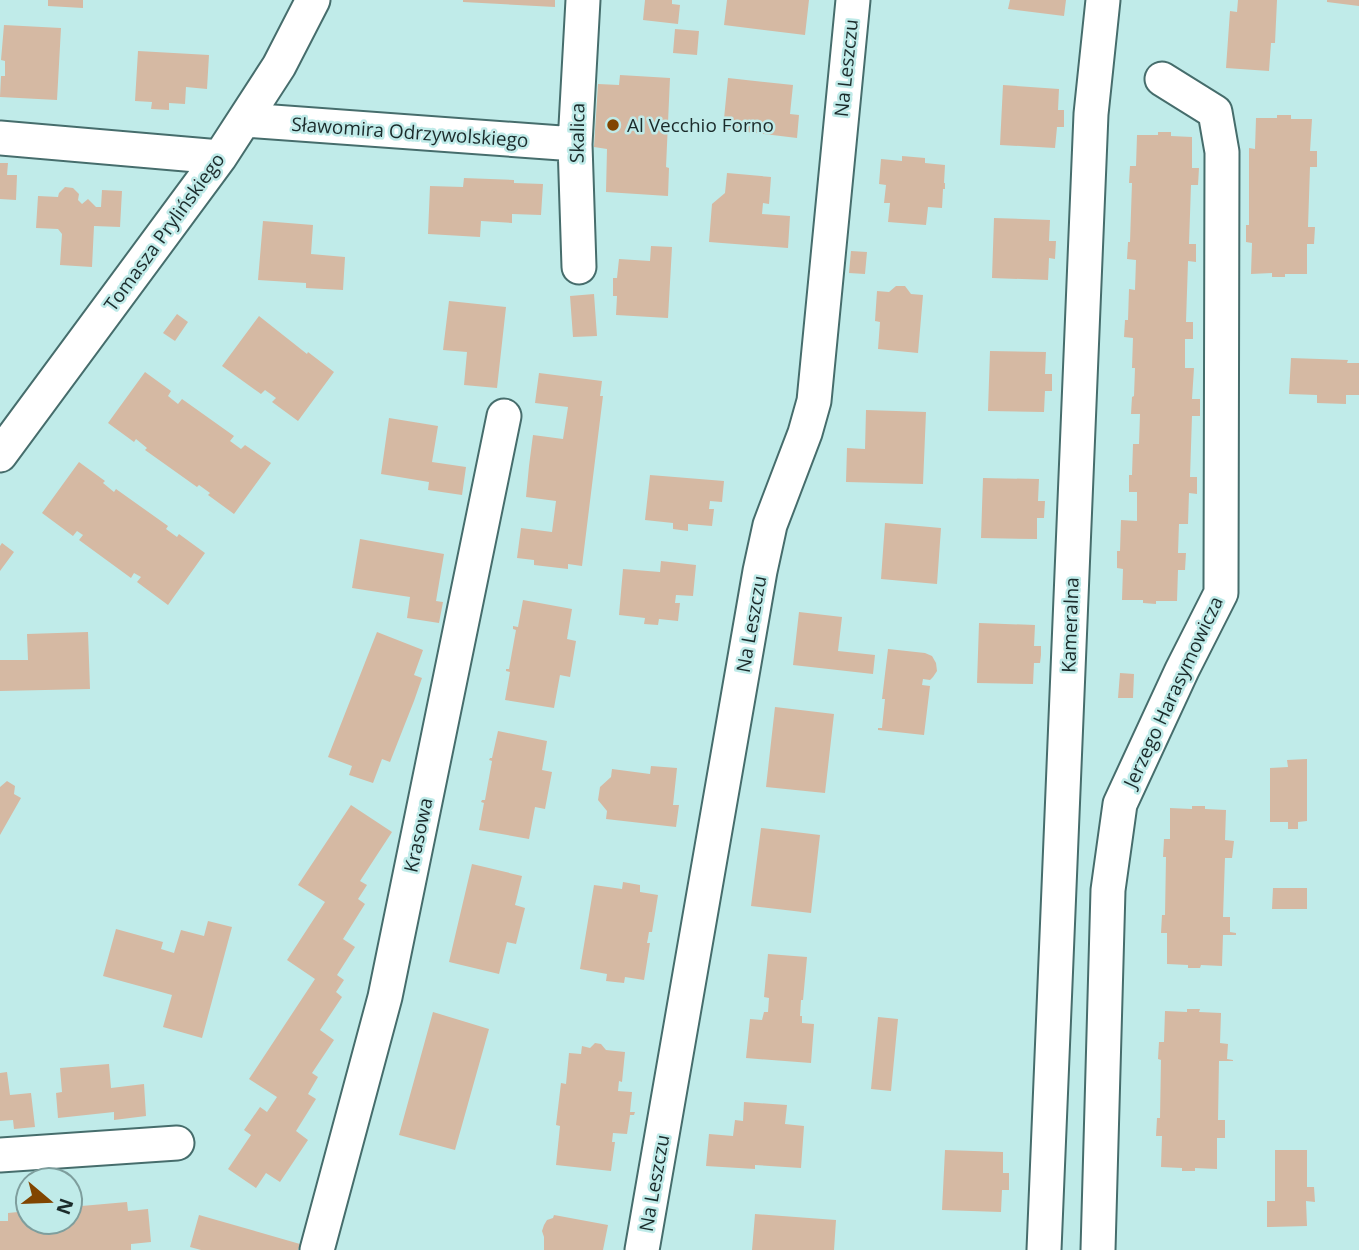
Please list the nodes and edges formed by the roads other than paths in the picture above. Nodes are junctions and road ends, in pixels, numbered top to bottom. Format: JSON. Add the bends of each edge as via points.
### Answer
{"nodes":[{"id":1,"x":313,"y":0,"type":"edge"},
{"id":2,"x":583,"y":0,"type":"edge"},
{"id":3,"x":853,"y":0,"type":"edge"},
{"id":4,"x":1103,"y":0,"type":"edge"},
{"id":5,"x":1162,"y":79,"type":"dead end"},
{"id":6,"x":244,"y":120,"type":"junction"},
{"id":7,"x":0,"y":138,"type":"edge"},
{"id":8,"x":575,"y":144,"type":"junction"},
{"id":9,"x":220,"y":157,"type":"junction"},
{"id":10,"x":579,"y":267,"type":"dead end"},
{"id":11,"x":504,"y":416,"type":"dead end"},
{"id":12,"x":0,"y":455,"type":"edge"},
{"id":13,"x":177,"y":1143,"type":"dead end"},
{"id":14,"x":0,"y":1155,"type":"edge"},
{"id":15,"x":317,"y":1250,"type":"edge"},
{"id":16,"x":642,"y":1250,"type":"edge"},
{"id":17,"x":1044,"y":1250,"type":"edge"},
{"id":18,"x":1098,"y":1250,"type":"edge"}],
"edges":[{"from":1,"to":6,"type":"street","name":"Tomasza Prylińskiego"},
{"from":2,"to":8,"type":"street","name":"Skalica"},
{"from":3,"to":16,"type":"street","name":"Na Leszczu","via":[[814,401],[770,525],[760,571]]},
{"from":4,"to":17,"type":"street","name":"Kameralna","via":[[1091,114]]},
{"from":5,"to":18,"type":"street","name":"Jerzego Harasymowicza","via":[[1215,112],[1222,152],[1222,593],[1120,804],[1108,890]]},
{"from":6,"to":8,"type":"street","name":"Sławomira Odrzywolskiego"},
{"from":6,"to":9,"type":"street","name":"Tomasza Prylińskiego"},
{"from":7,"to":9,"type":"street"},
{"from":8,"to":10,"type":"street","name":"Skalica"},
{"from":9,"to":12,"type":"street","name":"Tomasza Prylińskiego"},
{"from":11,"to":15,"type":"street","name":"Krasowa","via":[[385,997]]},
{"from":13,"to":14,"type":"street"}]}
